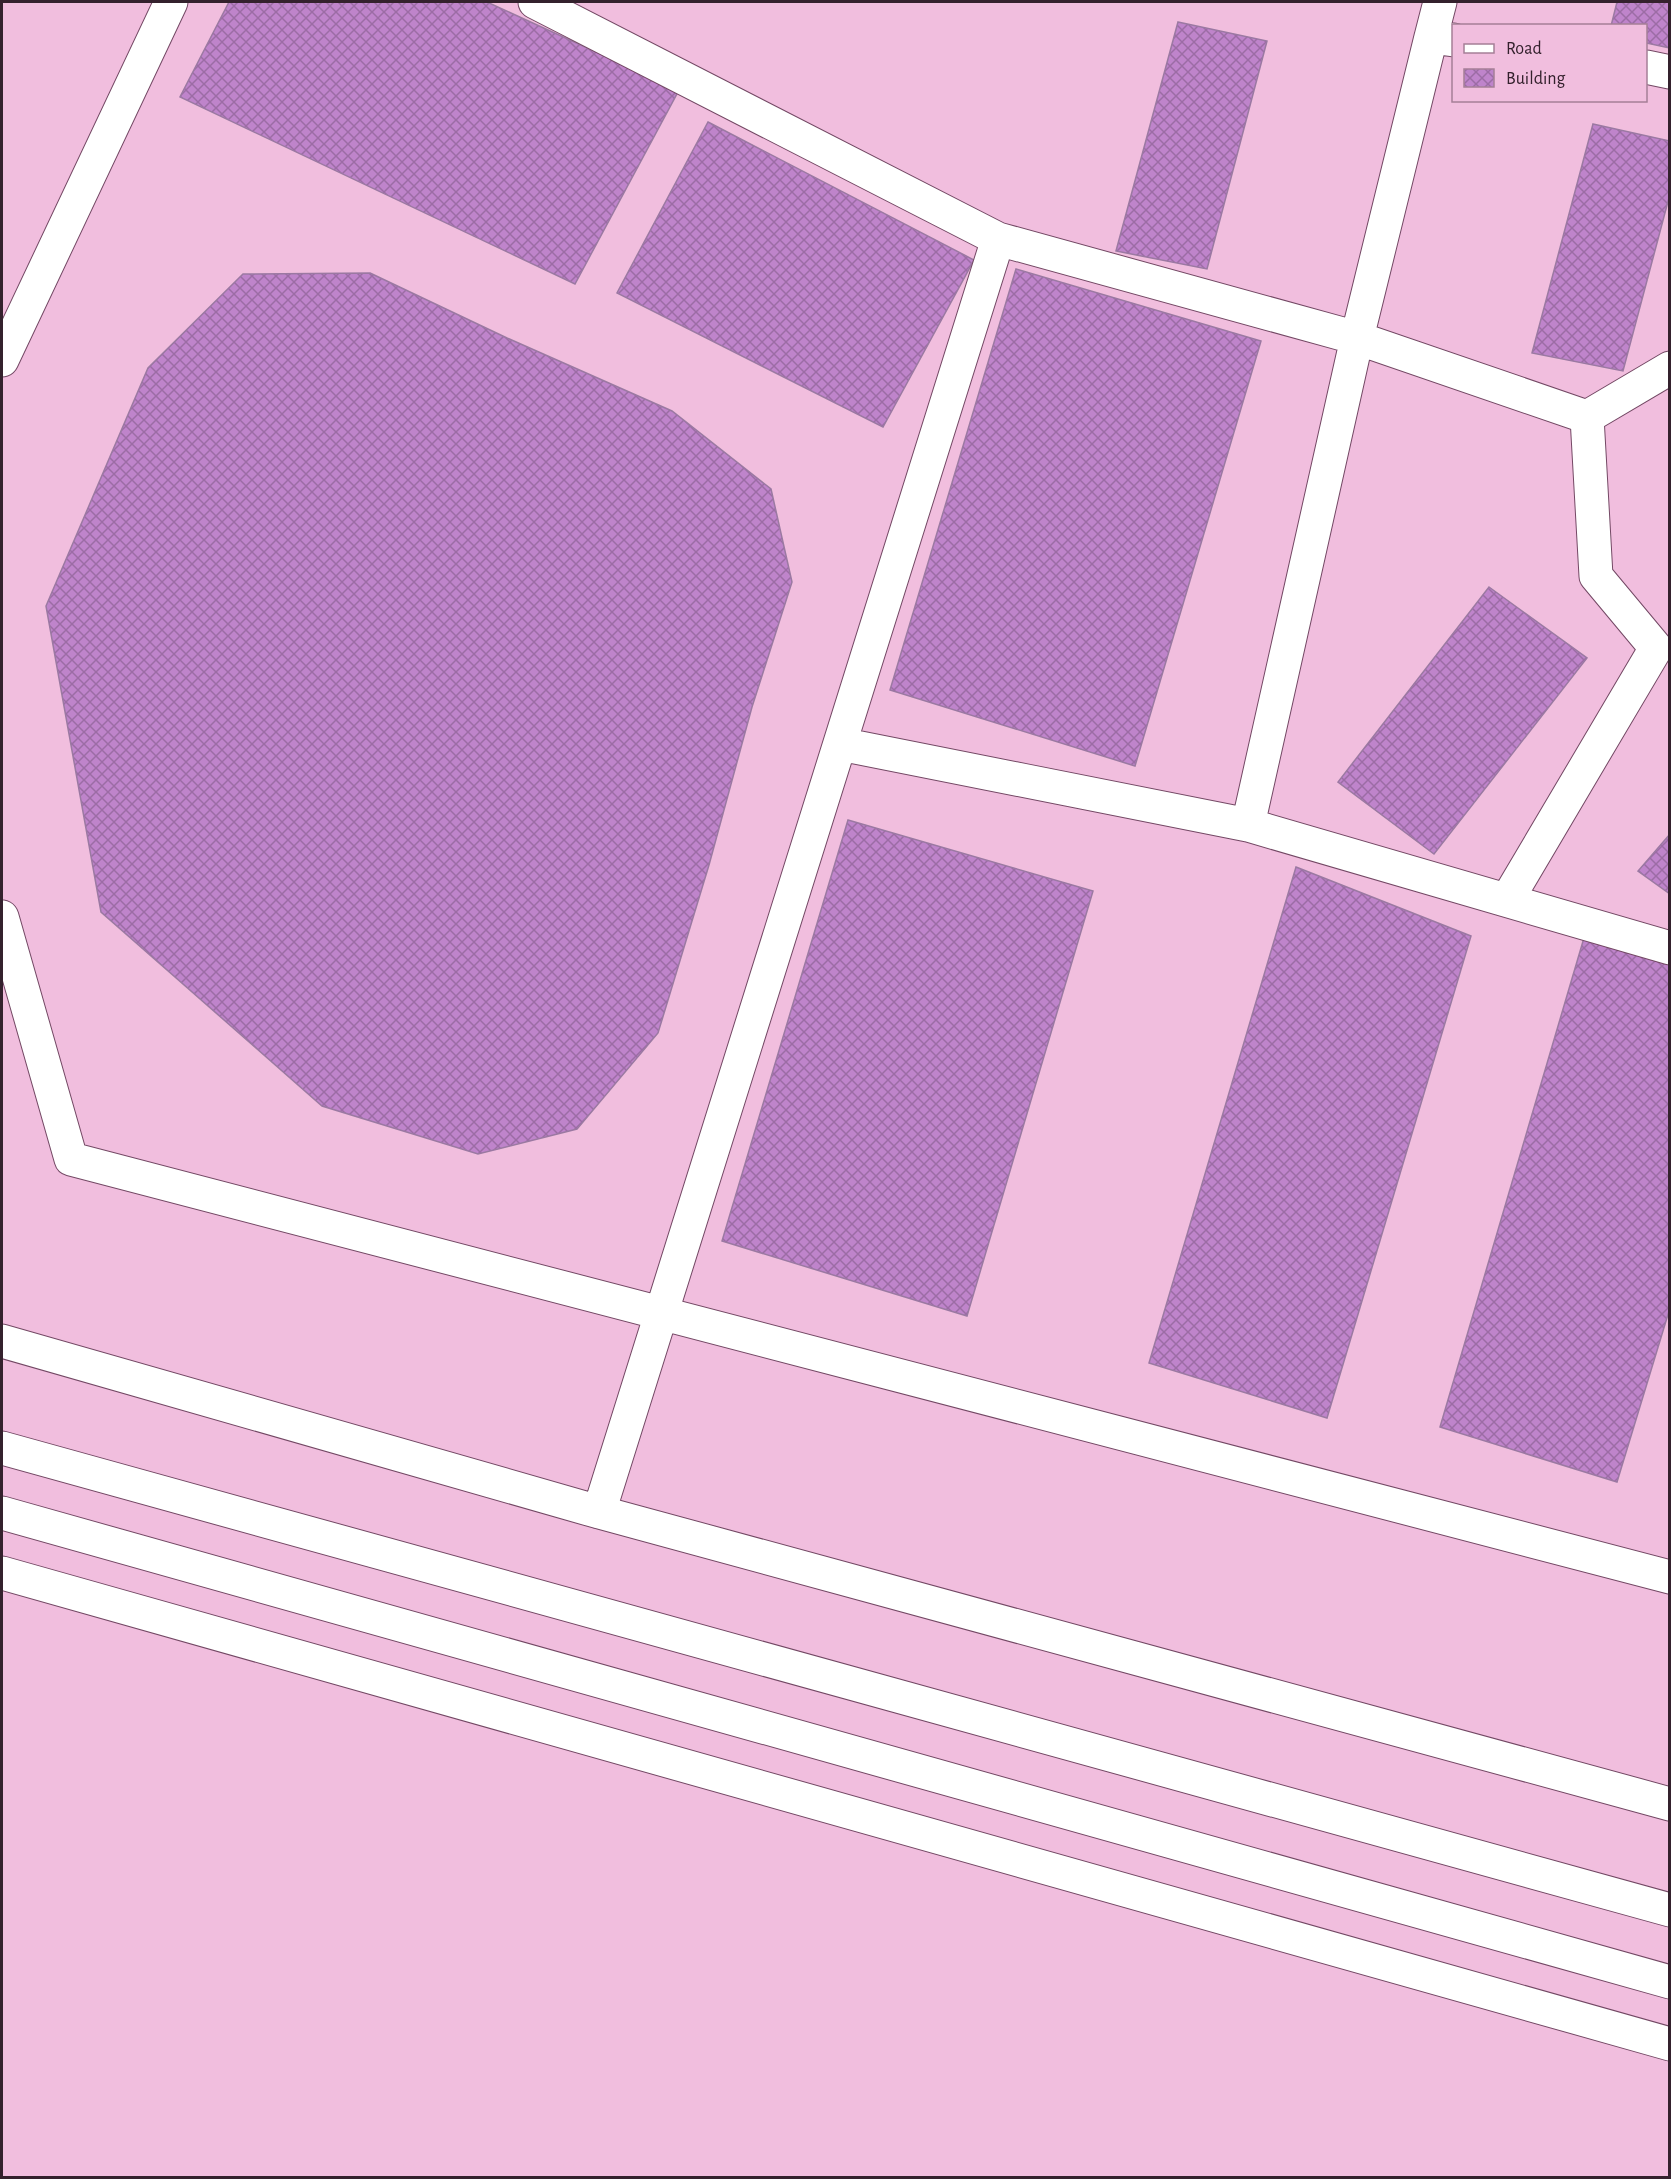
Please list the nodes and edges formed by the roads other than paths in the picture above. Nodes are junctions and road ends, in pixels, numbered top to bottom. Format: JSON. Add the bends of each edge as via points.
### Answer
{"nodes":[{"id":1,"x":171,"y":2,"type":"edge"},
{"id":2,"x":1440,"y":2,"type":"edge"},
{"id":3,"x":542,"y":3,"type":"edge"},
{"id":4,"x":1442,"y":39,"type":"edge"},
{"id":5,"x":1647,"y":67,"type":"edge"},
{"id":6,"x":1670,"y":72,"type":"edge"},
{"id":7,"x":998,"y":238,"type":"junction"},
{"id":8,"x":1357,"y":338,"type":"junction"},
{"id":9,"x":2,"y":360,"type":"edge"},
{"id":10,"x":1670,"y":368,"type":"edge"},
{"id":11,"x":1587,"y":417,"type":"junction"},
{"id":12,"x":840,"y":744,"type":"junction"},
{"id":13,"x":1248,"y":825,"type":"junction"},
{"id":14,"x":1507,"y":900,"type":"junction"},
{"id":15,"x":2,"y":916,"type":"edge"},
{"id":16,"x":1670,"y":948,"type":"edge"},
{"id":17,"x":661,"y":1313,"type":"junction"},
{"id":18,"x":2,"y":1341,"type":"edge"},
{"id":19,"x":2,"y":1448,"type":"edge"},
{"id":20,"x":598,"y":1512,"type":"junction"},
{"id":21,"x":2,"y":1513,"type":"edge"},
{"id":22,"x":2,"y":1573,"type":"edge"},
{"id":23,"x":1670,"y":1577,"type":"edge"},
{"id":24,"x":1670,"y":1804,"type":"edge"},
{"id":25,"x":1670,"y":1910,"type":"edge"},
{"id":26,"x":1670,"y":1982,"type":"edge"},
{"id":27,"x":1670,"y":2044,"type":"edge"}],
"edges":[{"from":1,"to":9,"type":"street"},
{"from":2,"to":4,"type":"street"},
{"from":3,"to":7,"type":"street"},
{"from":4,"to":8,"type":"street"},
{"from":5,"to":6,"type":"street"},
{"from":7,"to":8,"type":"street"},
{"from":7,"to":12,"type":"street"},
{"from":8,"to":11,"type":"street"},
{"from":8,"to":13,"type":"street"},
{"from":10,"to":11,"type":"street"},
{"from":11,"to":14,"type":"street","via":[[1596,576],[1656,648]]},
{"from":12,"to":13,"type":"street"},
{"from":12,"to":17,"type":"street"},
{"from":13,"to":14,"type":"street"},
{"from":14,"to":16,"type":"street"},
{"from":15,"to":17,"type":"street","via":[[72,1159]]},
{"from":17,"to":20,"type":"street"},
{"from":17,"to":23,"type":"street"},
{"from":18,"to":20,"type":"street"},
{"from":19,"to":25,"type":"street"},
{"from":20,"to":24,"type":"street"},
{"from":21,"to":26,"type":"street"},
{"from":22,"to":27,"type":"street"}]}
